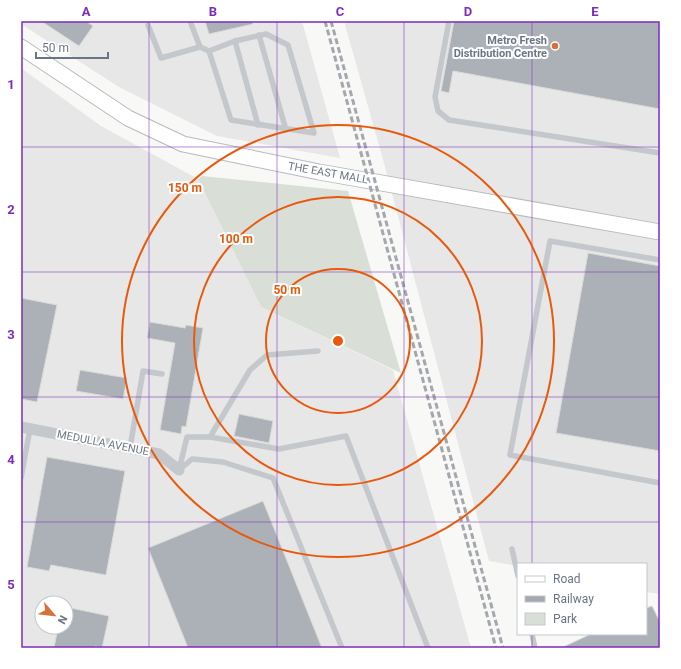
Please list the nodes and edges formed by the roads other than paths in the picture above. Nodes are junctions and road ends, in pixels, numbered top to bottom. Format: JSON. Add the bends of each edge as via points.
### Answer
{"nodes":[{"id":1,"x":190,"y":21,"type":"edge"},
{"id":2,"x":449,"y":21,"type":"edge"},
{"id":3,"x":148,"y":25,"type":"dead end"},
{"id":4,"x":259,"y":35,"type":"junction"},
{"id":5,"x":235,"y":41,"type":"junction"},
{"id":6,"x":21,"y":47,"type":"edge"},
{"id":7,"x":200,"y":47,"type":"junction"},
{"id":8,"x":209,"y":51,"type":"junction"},
{"id":9,"x":258,"y":124,"type":"junction"},
{"id":10,"x":286,"y":130,"type":"junction"},
{"id":11,"x":660,"y":153,"type":"edge"},
{"id":12,"x":660,"y":232,"type":"edge"},
{"id":13,"x":660,"y":260,"type":"edge"},
{"id":14,"x":318,"y":351,"type":"dead end"},
{"id":15,"x":162,"y":374,"type":"dead end"},
{"id":16,"x":25,"y":428,"type":"edge"},
{"id":17,"x":210,"y":437,"type":"junction"},
{"id":18,"x":130,"y":448,"type":"junction"},
{"id":19,"x":179,"y":470,"type":"junction"},
{"id":20,"x":21,"y":478,"type":"edge"},
{"id":21,"x":660,"y":483,"type":"edge"},
{"id":22,"x":512,"y":549,"type":"dead end"},
{"id":23,"x":517,"y":572,"type":"edge"},
{"id":24,"x":532,"y":635,"type":"edge"},
{"id":25,"x":342,"y":648,"type":"edge"},
{"id":26,"x":428,"y":648,"type":"edge"},
{"id":27,"x":535,"y":648,"type":"edge"}],
"edges":[{"from":1,"to":7,"type":"lane"},
{"from":2,"to":11,"type":"lane","via":[[436,97],[438,111],[449,120]]},
{"from":3,"to":7,"type":"lane","via":[[161,58]]},
{"from":4,"to":5,"type":"lane"},
{"from":4,"to":10,"type":"lane"},
{"from":4,"to":10,"type":"lane","via":[[266,34],[288,45],[314,133]]},
{"from":5,"to":8,"type":"lane"},
{"from":5,"to":9,"type":"lane"},
{"from":6,"to":12,"type":"main road","name":"THE EAST MALL","via":[[128,118],[183,144],[319,172]]},
{"from":7,"to":8,"type":"lane"},
{"from":8,"to":9,"type":"lane","via":[[231,120]]},
{"from":9,"to":10,"type":"lane"},
{"from":13,"to":21,"type":"lane","via":[[550,241],[510,455]]},
{"from":14,"to":17,"type":"lane","via":[[268,355],[250,370]]},
{"from":15,"to":18,"type":"lane","via":[[143,371]]},
{"from":16,"to":18,"type":"street","name":"MEDULLA AVENUE"},
{"from":16,"to":20,"type":"lane"},
{"from":17,"to":19,"type":"lane","via":[[187,436]]},
{"from":17,"to":26,"type":"lane","via":[[279,449],[346,436]]},
{"from":18,"to":19,"type":"street","name":"MEDULLA AVENUE","via":[[159,454]]},
{"from":19,"to":25,"type":"lane","via":[[192,459],[223,462],[273,478]]},
{"from":22,"to":23,"type":"lane"},
{"from":24,"to":27,"type":"lane"}]}
